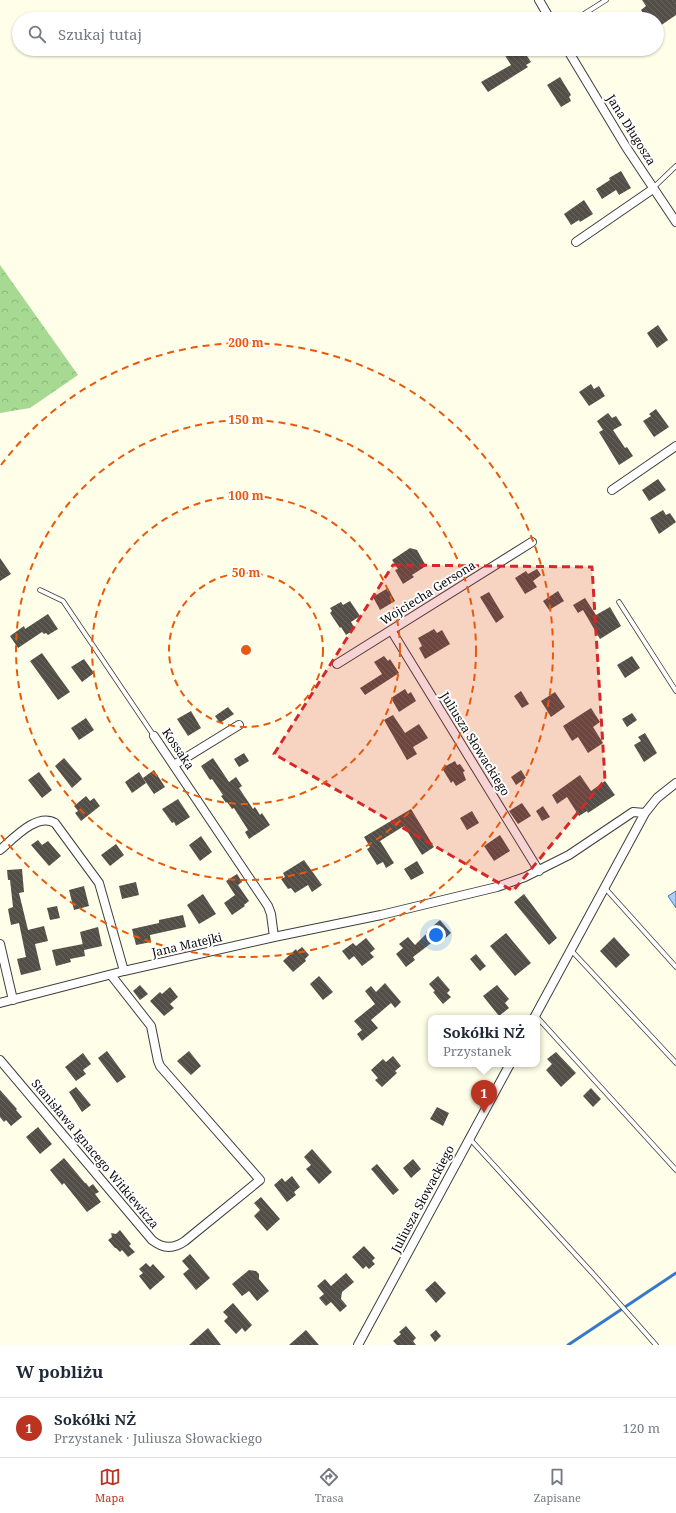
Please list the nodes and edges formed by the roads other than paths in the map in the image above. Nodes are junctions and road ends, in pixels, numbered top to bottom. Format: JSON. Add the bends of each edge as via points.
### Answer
{"nodes":[{"id":1,"x":539,"y":0,"type":"edge"},
{"id":2,"x":606,"y":0,"type":"edge"},
{"id":3,"x":546,"y":12,"type":"edge"},
{"id":4,"x":587,"y":12,"type":"edge"},
{"id":5,"x":571,"y":56,"type":"edge"},
{"id":6,"x":676,"y":166,"type":"edge"},
{"id":7,"x":653,"y":189,"type":"junction"},
{"id":8,"x":676,"y":222,"type":"edge"},
{"id":9,"x":576,"y":242,"type":"dead end"},
{"id":10,"x":676,"y":446,"type":"edge"},
{"id":11,"x":612,"y":490,"type":"dead end"},
{"id":12,"x":532,"y":542,"type":"dead end"},
{"id":13,"x":40,"y":590,"type":"dead end"},
{"id":14,"x":619,"y":602,"type":"dead end"},
{"id":15,"x":391,"y":630,"type":"junction"},
{"id":16,"x":337,"y":664,"type":"dead end"},
{"id":17,"x":676,"y":691,"type":"edge"},
{"id":18,"x":239,"y":725,"type":"dead end"},
{"id":19,"x":154,"y":736,"type":"joint"},
{"id":20,"x":174,"y":765,"type":"junction"},
{"id":21,"x":676,"y":783,"type":"edge"},
{"id":22,"x":644,"y":813,"type":"junction"},
{"id":23,"x":0,"y":850,"type":"edge"},
{"id":24,"x":539,"y":871,"type":"junction"},
{"id":25,"x":605,"y":888,"type":"junction"},
{"id":26,"x":274,"y":937,"type":"junction"},
{"id":27,"x":0,"y":944,"type":"edge"},
{"id":28,"x":570,"y":950,"type":"junction"},
{"id":29,"x":676,"y":967,"type":"edge"},
{"id":30,"x":124,"y":972,"type":"junction"},
{"id":31,"x":111,"y":975,"type":"junction"},
{"id":32,"x":13,"y":1000,"type":"junction"},
{"id":33,"x":0,"y":1003,"type":"edge"},
{"id":34,"x":536,"y":1015,"type":"edge"},
{"id":35,"x":540,"y":1022,"type":"edge"},
{"id":36,"x":0,"y":1060,"type":"edge"},
{"id":37,"x":676,"y":1063,"type":"edge"},
{"id":38,"x":508,"y":1067,"type":"edge"},
{"id":39,"x":470,"y":1139,"type":"junction"},
{"id":40,"x":676,"y":1170,"type":"edge"},
{"id":41,"x":358,"y":1345,"type":"edge"},
{"id":42,"x":656,"y":1345,"type":"edge"}],
"edges":[{"from":1,"to":3,"type":"street"},
{"from":2,"to":4,"type":"lane"},
{"from":5,"to":7,"type":"street","name":"Jana Długosza"},
{"from":6,"to":7,"type":"lane"},
{"from":7,"to":8,"type":"street","name":"Jana Długosza"},
{"from":7,"to":9,"type":"street"},
{"from":10,"to":11,"type":"street"},
{"from":12,"to":15,"type":"street","name":"Wojciecha Gersona"},
{"from":13,"to":19,"type":"lane","name":"Kossaka","via":[[63,601]]},
{"from":14,"to":17,"type":"lane"},
{"from":15,"to":16,"type":"street","name":"Wojciecha Gersona"},
{"from":15,"to":24,"type":"street","name":"Juliusza Słowackiego"},
{"from":18,"to":20,"type":"street"},
{"from":19,"to":20,"type":"street","name":"Kossaka"},
{"from":20,"to":26,"type":"street","name":"Kossaka","via":[[268,906]]},
{"from":21,"to":22,"type":"street","via":[[657,798]]},
{"from":22,"to":24,"type":"street","via":[[633,812],[569,855]]},
{"from":22,"to":25,"type":"street"},
{"from":23,"to":30,"type":"street","via":[[35,823],[47,821],[55,824],[99,883]]},
{"from":24,"to":26,"type":"street","name":"Jana Matejki","via":[[497,887]]},
{"from":25,"to":28,"type":"street"},
{"from":25,"to":29,"type":"lane"},
{"from":26,"to":30,"type":"street","name":"Jana Matejki"},
{"from":27,"to":32,"type":"street"},
{"from":28,"to":34,"type":"street"},
{"from":28,"to":37,"type":"lane"},
{"from":30,"to":31,"type":"street","name":"Jana Matejki"},
{"from":31,"to":32,"type":"street","name":"Jana Matejki"},
{"from":31,"to":36,"type":"street","name":"Stanisława Ignacego Witkiewicza","via":[[151,1026],[160,1066],[260,1180],[185,1241],[175,1247],[168,1247],[152,1240]]},
{"from":32,"to":33,"type":"street","name":"Jana Matejki"},
{"from":35,"to":40,"type":"lane"},
{"from":38,"to":39,"type":"street","name":"Juliusza Słowackiego"},
{"from":39,"to":41,"type":"street","name":"Juliusza Słowackiego"},
{"from":39,"to":42,"type":"lane"}]}
